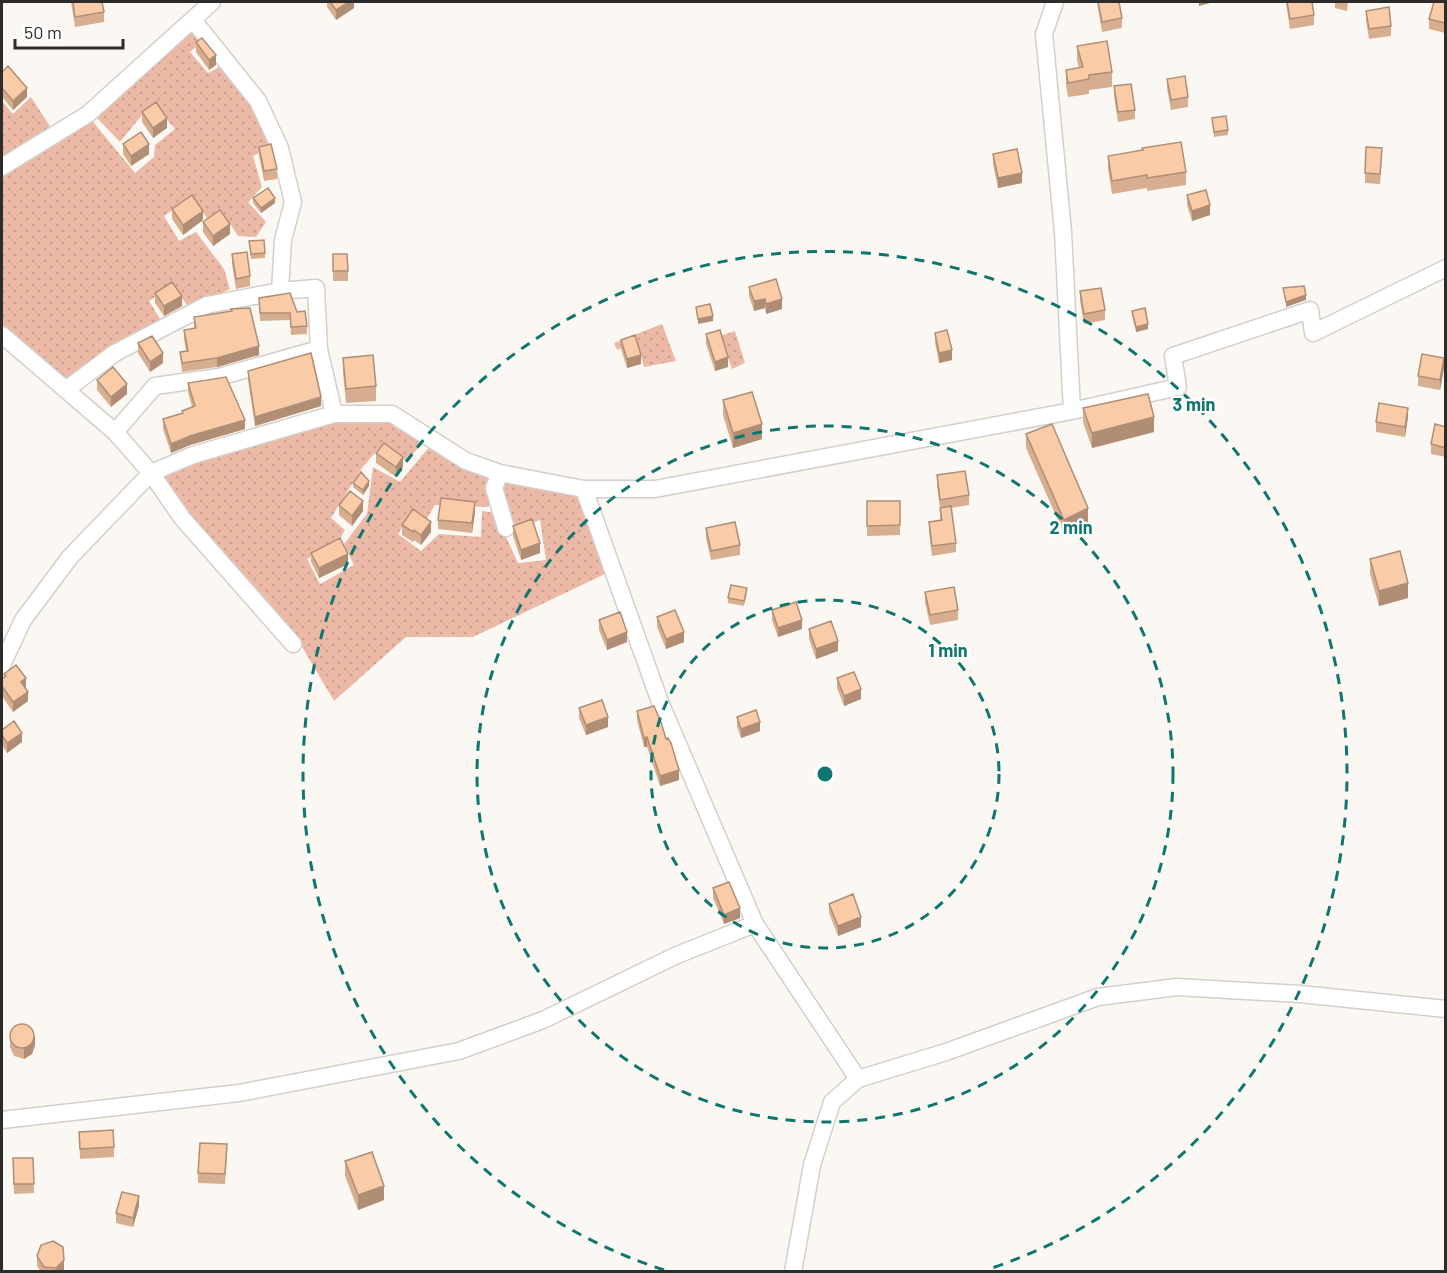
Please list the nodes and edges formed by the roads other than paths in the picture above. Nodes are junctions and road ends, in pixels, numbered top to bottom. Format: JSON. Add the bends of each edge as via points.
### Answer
{"nodes":[{"id":1,"x":212,"y":2,"type":"edge"},
{"id":2,"x":1055,"y":2,"type":"edge"},
{"id":3,"x":193,"y":20,"type":"junction"},
{"id":4,"x":2,"y":167,"type":"edge"},
{"id":5,"x":1446,"y":268,"type":"edge"},
{"id":6,"x":280,"y":291,"type":"junction"},
{"id":7,"x":2,"y":335,"type":"edge"},
{"id":8,"x":319,"y":349,"type":"junction"},
{"id":9,"x":67,"y":389,"type":"junction"},
{"id":10,"x":1072,"y":411,"type":"junction"},
{"id":11,"x":334,"y":414,"type":"junction"},
{"id":12,"x":115,"y":432,"type":"junction"},
{"id":13,"x":151,"y":473,"type":"junction"},
{"id":14,"x":500,"y":473,"type":"junction"},
{"id":15,"x":584,"y":489,"type":"junction"},
{"id":16,"x":506,"y":528,"type":"dead end"},
{"id":17,"x":293,"y":644,"type":"dead end"},
{"id":18,"x":2,"y":665,"type":"edge"},
{"id":19,"x":755,"y":924,"type":"junction"},
{"id":20,"x":1446,"y":1009,"type":"edge"},
{"id":21,"x":858,"y":1079,"type":"junction"},
{"id":22,"x":2,"y":1120,"type":"edge"},
{"id":23,"x":793,"y":1272,"type":"edge"}],
"edges":[{"from":1,"to":3,"type":"street"},
{"from":2,"to":10,"type":"street","via":[[1044,34],[1063,232]]},
{"from":3,"to":4,"type":"street","via":[[88,114]]},
{"from":3,"to":6,"type":"street","via":[[258,101],[280,148],[293,202],[283,240]]},
{"from":5,"to":10,"type":"street","via":[[1313,333],[1310,310],[1173,356],[1178,387]]},
{"from":6,"to":8,"type":"street","via":[[316,288]]},
{"from":6,"to":9,"type":"street","via":[[207,305],[115,353]]},
{"from":7,"to":9,"type":"street"},
{"from":8,"to":11,"type":"street"},
{"from":8,"to":12,"type":"street","via":[[219,377],[155,387]]},
{"from":9,"to":12,"type":"street"},
{"from":10,"to":15,"type":"street","via":[[655,489]]},
{"from":11,"to":13,"type":"street","via":[[193,455]]},
{"from":11,"to":14,"type":"street","via":[[392,414],[466,461]]},
{"from":12,"to":13,"type":"street"},
{"from":13,"to":17,"type":"street","via":[[182,518]]},
{"from":13,"to":18,"type":"street","via":[[70,557],[23,620]]},
{"from":14,"to":15,"type":"street"},
{"from":14,"to":16,"type":"street","via":[[495,488]]},
{"from":15,"to":19,"type":"street","via":[[660,702]]},
{"from":19,"to":21,"type":"street"},
{"from":19,"to":22,"type":"street","via":[[677,955],[543,1020],[459,1051],[239,1093]]},
{"from":20,"to":21,"type":"street","via":[[1300,994],[1177,987],[1098,997]]},
{"from":21,"to":23,"type":"street","via":[[832,1102],[812,1165]]}]}
